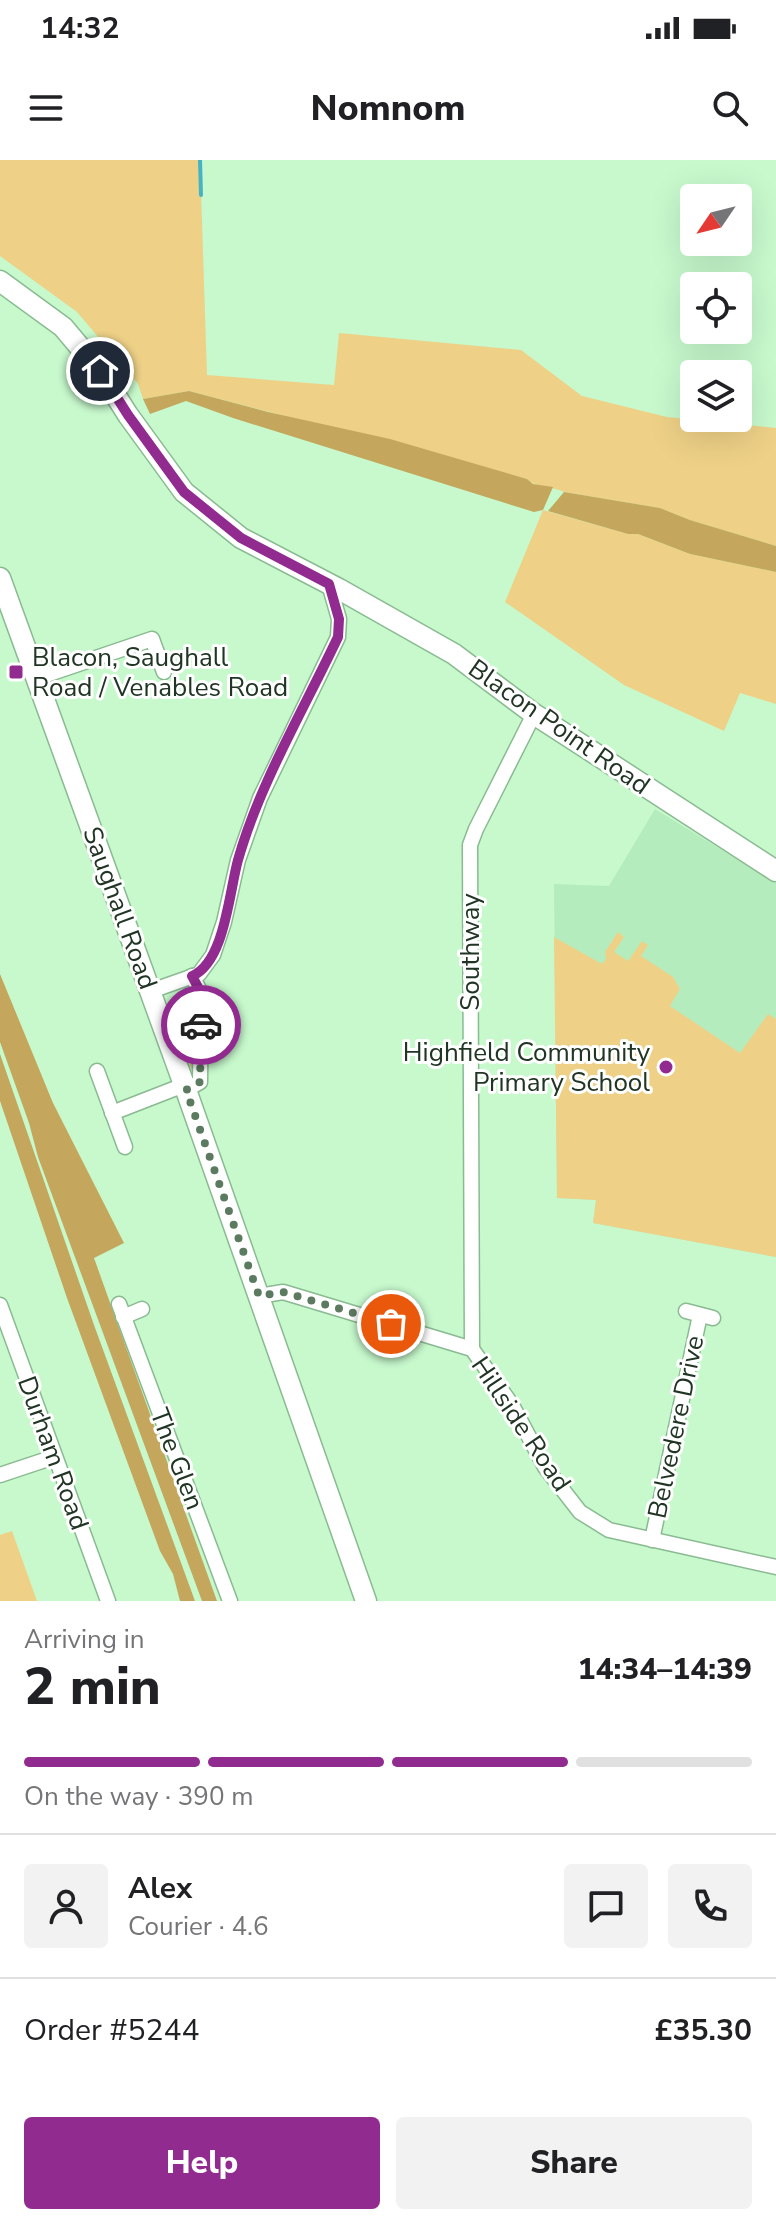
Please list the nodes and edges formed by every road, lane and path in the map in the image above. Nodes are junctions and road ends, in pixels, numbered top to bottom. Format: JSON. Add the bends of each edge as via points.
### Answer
{"nodes":[{"id":1,"x":0,"y":281,"type":"edge"},
{"id":2,"x":0,"y":578,"type":"edge"},
{"id":3,"x":334,"y":587,"type":"junction"},
{"id":4,"x":164,"y":672,"type":"dead end"},
{"id":5,"x":37,"y":678,"type":"junction"},
{"id":6,"x":534,"y":714,"type":"junction"},
{"id":7,"x":776,"y":871,"type":"edge"},
{"id":8,"x":192,"y":976,"type":"junction"},
{"id":9,"x":151,"y":991,"type":"junction"},
{"id":10,"x":97,"y":1071,"type":"dead end"},
{"id":11,"x":185,"y":1088,"type":"junction"},
{"id":12,"x":112,"y":1113,"type":"junction"},
{"id":13,"x":125,"y":1147,"type":"dead end"},
{"id":14,"x":259,"y":1296,"type":"junction"},
{"id":15,"x":0,"y":1305,"type":"edge"},
{"id":16,"x":142,"y":1309,"type":"dead end"},
{"id":17,"x":699,"y":1315,"type":"dead end"},
{"id":18,"x":472,"y":1349,"type":"junction"},
{"id":19,"x":54,"y":1457,"type":"junction"},
{"id":20,"x":0,"y":1475,"type":"edge"},
{"id":21,"x":652,"y":1540,"type":"junction"},
{"id":22,"x":776,"y":1567,"type":"edge"},
{"id":23,"x":108,"y":1601,"type":"edge"},
{"id":24,"x":230,"y":1601,"type":"edge"},
{"id":25,"x":366,"y":1601,"type":"edge"}],
"edges":[{"from":1,"to":3,"type":"street","name":"Blacon Point Road","via":[[63,327],[184,492],[241,538]]},
{"from":2,"to":5,"type":"street","name":"Saughall Road"},
{"from":3,"to":6,"type":"street","name":"Blacon Point Road","via":[[454,654]]},
{"from":3,"to":8,"type":"street","via":[[338,637],[260,798],[213,955]]},
{"from":4,"to":5,"type":"street","via":[[152,639]]},
{"from":5,"to":9,"type":"street","name":"Saughall Road"},
{"from":6,"to":7,"type":"street","name":"Blacon Point Road"},
{"from":6,"to":18,"type":"street","name":"Southway","via":[[470,845]]},
{"from":8,"to":9,"type":"street"},
{"from":8,"to":11,"type":"street","via":[[201,1001],[200,1082]]},
{"from":9,"to":11,"type":"street","name":"Saughall Road"},
{"from":10,"to":12,"type":"street"},
{"from":11,"to":12,"type":"street"},
{"from":11,"to":14,"type":"street","name":"Saughall Road"},
{"from":12,"to":13,"type":"street"},
{"from":14,"to":18,"type":"street","name":"Hillside Road","via":[[283,1292]]},
{"from":14,"to":25,"type":"street","name":"Saughall Road"},
{"from":15,"to":19,"type":"street","name":"Durham Road"},
{"from":16,"to":24,"type":"street","name":"The Glen","via":[[121,1310]]},
{"from":17,"to":21,"type":"street","name":"Belvedere Drive"},
{"from":18,"to":21,"type":"street","name":"Hillside Road","via":[[512,1405],[545,1467],[580,1512],[609,1530]]},
{"from":19,"to":20,"type":"street"},
{"from":19,"to":23,"type":"street","name":"Durham Road"},
{"from":21,"to":22,"type":"street","name":"Hillside Road"}]}
